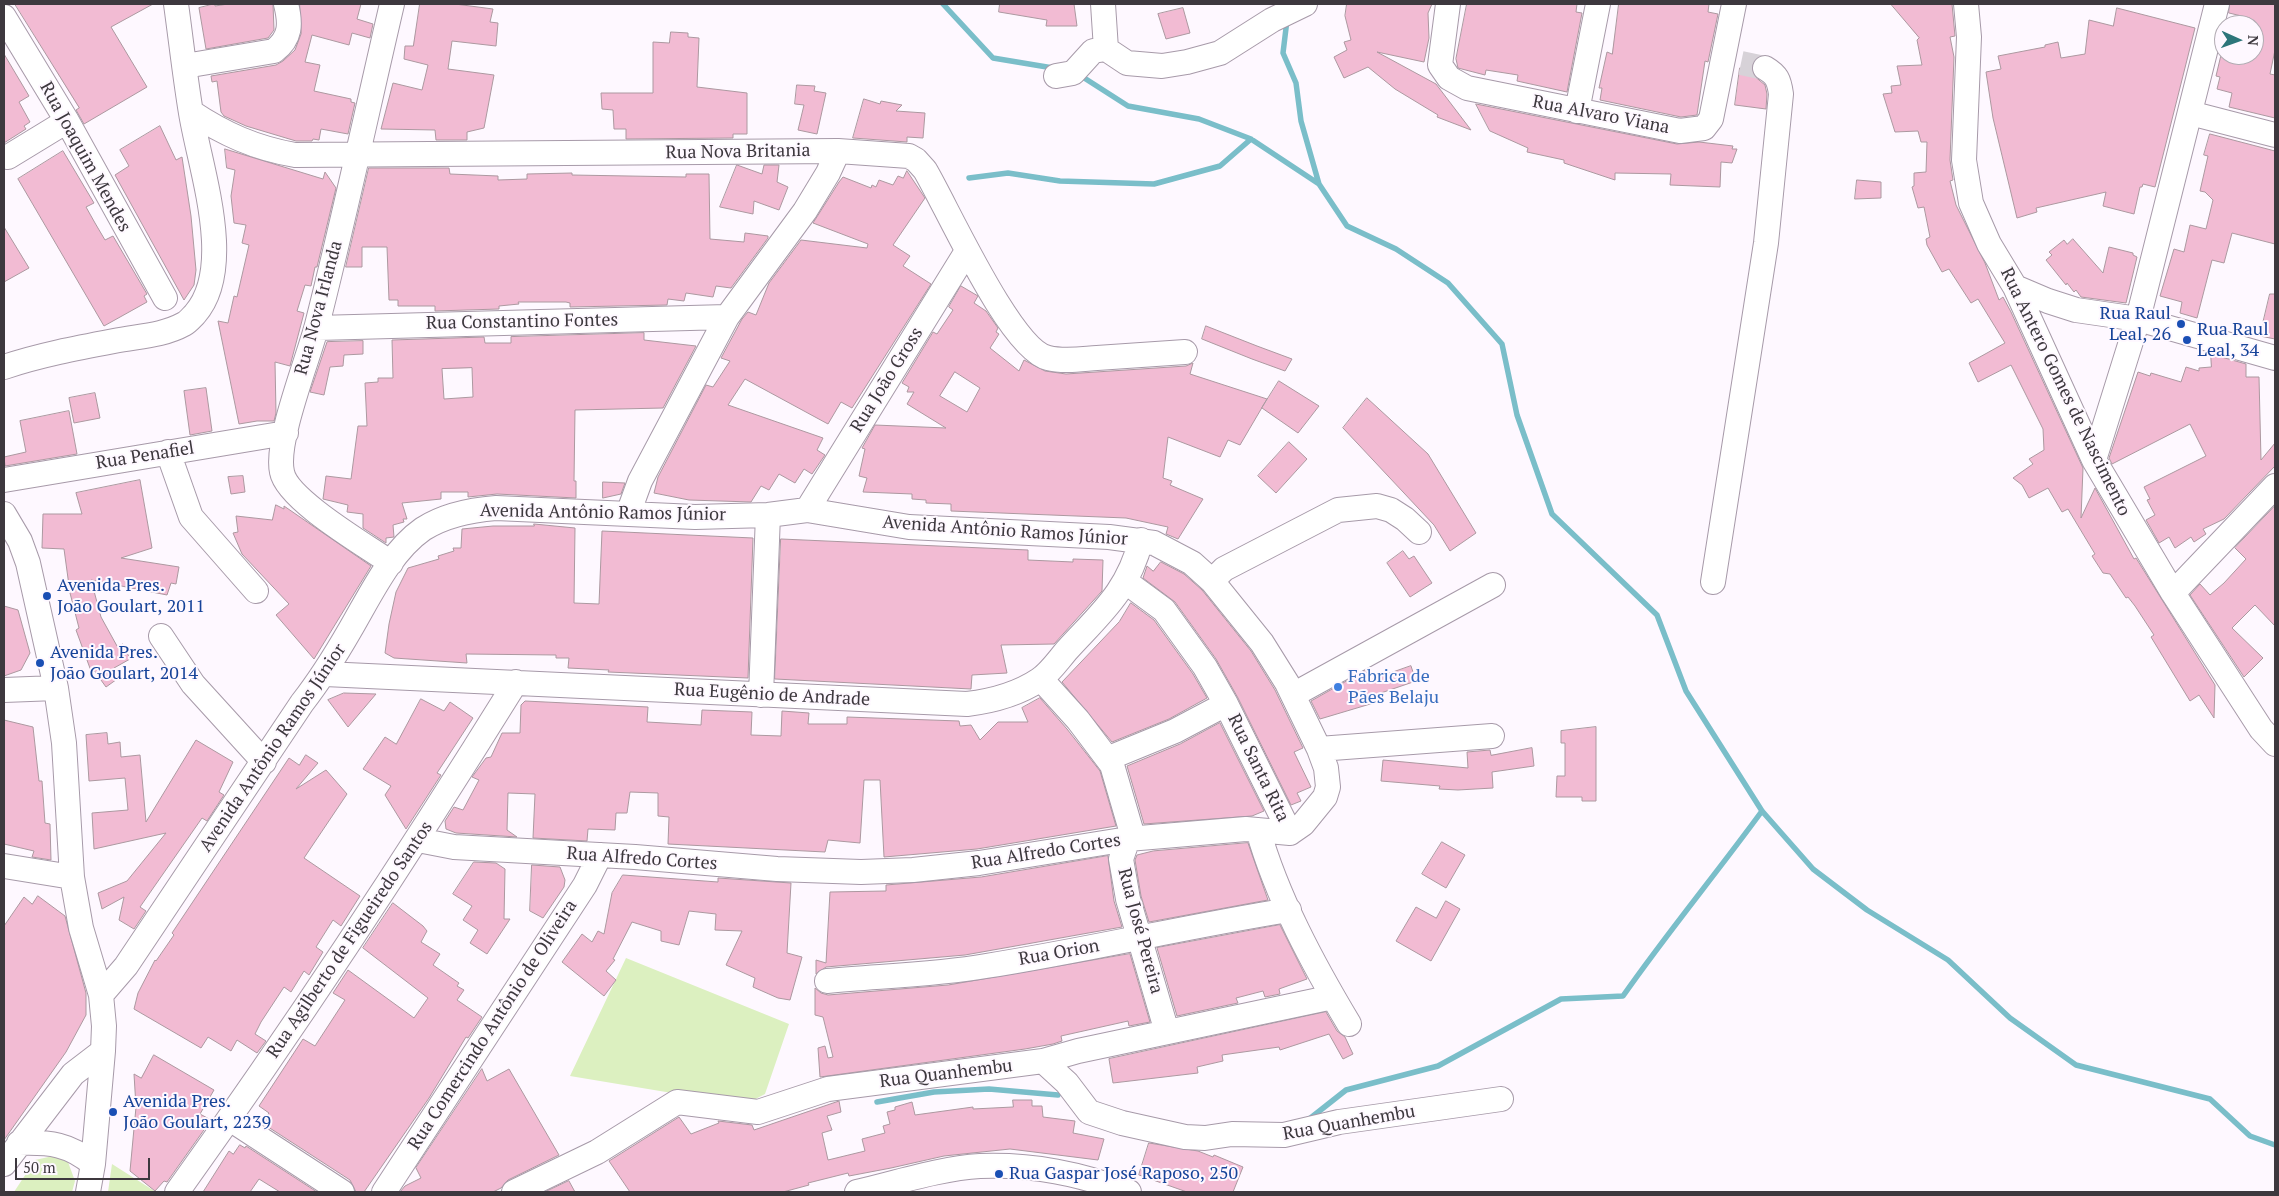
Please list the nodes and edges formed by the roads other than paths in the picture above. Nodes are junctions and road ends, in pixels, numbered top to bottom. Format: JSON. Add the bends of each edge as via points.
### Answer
{"nodes":[{"id":1,"x":176,"y":4,"type":"edge"},
{"id":2,"x":286,"y":4,"type":"edge"},
{"id":3,"x":392,"y":4,"type":"edge"},
{"id":4,"x":1103,"y":4,"type":"edge"},
{"id":5,"x":1305,"y":4,"type":"edge"},
{"id":6,"x":1448,"y":4,"type":"edge"},
{"id":7,"x":1598,"y":4,"type":"edge"},
{"id":8,"x":1734,"y":4,"type":"edge"},
{"id":9,"x":1966,"y":4,"type":"edge"},
{"id":10,"x":2216,"y":4,"type":"edge"},
{"id":11,"x":4,"y":17,"type":"edge"},
{"id":12,"x":1106,"y":49,"type":"junction"},
{"id":13,"x":185,"y":66,"type":"junction"},
{"id":14,"x":1765,"y":68,"type":"tunnel mouth"},
{"id":15,"x":1056,"y":76,"type":"dead end"},
{"id":16,"x":1577,"y":111,"type":"junction"},
{"id":17,"x":191,"y":112,"type":"junction"},
{"id":18,"x":2190,"y":113,"type":"junction"},
{"id":19,"x":67,"y":121,"type":"junction"},
{"id":20,"x":2275,"y":135,"type":"edge"},
{"id":21,"x":838,"y":151,"type":"junction"},
{"id":22,"x":358,"y":155,"type":"junction"},
{"id":23,"x":8,"y":158,"type":"dead end"},
{"id":24,"x":967,"y":251,"type":"junction"},
{"id":25,"x":2016,"y":287,"type":"junction"},
{"id":26,"x":165,"y":298,"type":"dead end"},
{"id":27,"x":727,"y":317,"type":"junction"},
{"id":28,"x":2138,"y":319,"type":"junction"},
{"id":29,"x":316,"y":328,"type":"junction"},
{"id":30,"x":1185,"y":352,"type":"dead end"},
{"id":31,"x":2275,"y":358,"type":"edge"},
{"id":32,"x":4,"y":367,"type":"edge"},
{"id":33,"x":286,"y":433,"type":"junction"},
{"id":34,"x":168,"y":452,"type":"junction"},
{"id":35,"x":2094,"y":460,"type":"junction"},
{"id":36,"x":4,"y":480,"type":"edge"},
{"id":37,"x":2275,"y":486,"type":"edge"},
{"id":38,"x":807,"y":510,"type":"junction"},
{"id":39,"x":4,"y":514,"type":"edge"},
{"id":40,"x":628,"y":514,"type":"junction"},
{"id":41,"x":768,"y":515,"type":"junction"},
{"id":42,"x":1419,"y":532,"type":"dead end"},
{"id":43,"x":1141,"y":540,"type":"junction"},
{"id":44,"x":391,"y":563,"type":"junction"},
{"id":45,"x":1126,"y":582,"type":"junction"},
{"id":46,"x":1212,"y":582,"type":"junction"},
{"id":47,"x":1713,"y":582,"type":"dead end"},
{"id":48,"x":1494,"y":585,"type":"dead end"},
{"id":49,"x":256,"y":590,"type":"dead end"},
{"id":50,"x":2173,"y":593,"type":"junction"},
{"id":51,"x":161,"y":636,"type":"dead end"},
{"id":52,"x":324,"y":674,"type":"junction"},
{"id":53,"x":1041,"y":679,"type":"junction"},
{"id":54,"x":516,"y":682,"type":"junction"},
{"id":55,"x":56,"y":688,"type":"junction"},
{"id":56,"x":4,"y":690,"type":"edge"},
{"id":57,"x":761,"y":695,"type":"junction"},
{"id":58,"x":1293,"y":695,"type":"junction"},
{"id":59,"x":1226,"y":704,"type":"junction"},
{"id":60,"x":1492,"y":736,"type":"dead end"},
{"id":61,"x":2275,"y":744,"type":"edge"},
{"id":62,"x":1319,"y":749,"type":"junction"},
{"id":63,"x":1109,"y":758,"type":"junction"},
{"id":64,"x":264,"y":762,"type":"junction"},
{"id":65,"x":1258,"y":830,"type":"junction"},
{"id":66,"x":1290,"y":833,"type":"junction"},
{"id":67,"x":1128,"y":839,"type":"junction"},
{"id":68,"x":418,"y":840,"type":"junction"},
{"id":69,"x":600,"y":855,"type":"junction"},
{"id":70,"x":8,"y":873,"type":"edge"},
{"id":71,"x":72,"y":877,"type":"junction"},
{"id":72,"x":1289,"y":910,"type":"junction"},
{"id":73,"x":1140,"y":939,"type":"junction"},
{"id":74,"x":827,"y":981,"type":"dead end"},
{"id":75,"x":101,"y":995,"type":"junction"},
{"id":76,"x":1333,"y":997,"type":"junction"},
{"id":77,"x":1350,"y":1024,"type":"dead end"},
{"id":78,"x":1167,"y":1032,"type":"junction"},
{"id":79,"x":103,"y":1051,"type":"junction"},
{"id":80,"x":1044,"y":1061,"type":"junction"},
{"id":81,"x":1501,"y":1099,"type":"dead end"},
{"id":82,"x":230,"y":1119,"type":"junction"},
{"id":83,"x":19,"y":1143,"type":"junction"},
{"id":84,"x":4,"y":1164,"type":"edge"},
{"id":85,"x":93,"y":1164,"type":"junction"},
{"id":86,"x":88,"y":1192,"type":"edge"},
{"id":87,"x":177,"y":1192,"type":"edge"},
{"id":88,"x":342,"y":1192,"type":"edge"},
{"id":89,"x":384,"y":1192,"type":"edge"},
{"id":90,"x":514,"y":1192,"type":"edge"},
{"id":91,"x":857,"y":1192,"type":"edge"},
{"id":92,"x":1129,"y":1192,"type":"edge"}],
"edges":[{"from":1,"to":13,"type":"street"},
{"from":2,"to":13,"type":"street","via":[[290,20],[288,34],[274,51]]},
{"from":3,"to":22,"type":"street","name":"Rua Nova Irlanda"},
{"from":4,"to":12,"type":"street"},
{"from":5,"to":12,"type":"street","via":[[1260,27],[1220,53],[1187,62],[1162,66],[1127,63]]},
{"from":6,"to":16,"type":"street","name":"Rua Alvaro Viana","via":[[1440,65],[1449,78],[1467,88]]},
{"from":7,"to":16,"type":"street"},
{"from":8,"to":16,"type":"street","name":"Rua Alvaro Viana","via":[[1732,62],[1711,119],[1704,128],[1680,131]]},
{"from":9,"to":25,"type":"street","name":"Rua Antero Gomes de Nascimento","via":[[1969,37],[1966,182],[1971,203],[1989,244]]},
{"from":10,"to":18,"type":"street"},
{"from":11,"to":19,"type":"street","name":"Rua Joaquim Mendes"},
{"from":12,"to":15,"type":"street","via":[[1093,51],[1074,73]]},
{"from":13,"to":17,"type":"street"},
{"from":14,"to":47,"type":"street","via":[[1779,80],[1781,94],[1766,243]]},
{"from":17,"to":22,"type":"street","name":"Rua Nova Britania","via":[[233,138],[269,151],[295,155]]},
{"from":17,"to":32,"type":"street","via":[[213,225],[215,256],[212,283],[203,305],[186,324],[162,334],[116,340],[30,358]]},
{"from":18,"to":20,"type":"street"},
{"from":18,"to":28,"type":"street"},
{"from":19,"to":23,"type":"street"},
{"from":19,"to":26,"type":"street","name":"Rua Joaquim Mendes"},
{"from":21,"to":22,"type":"street","name":"Rua Nova Britania"},
{"from":21,"to":24,"type":"street","name":"Rua Nova Britania","via":[[903,155],[916,160],[933,184]]},
{"from":21,"to":27,"type":"street","via":[[805,211]]},
{"from":22,"to":29,"type":"street","name":"Rua Nova Irlanda"},
{"from":24,"to":30,"type":"street","name":"Rua Nova Britania","via":[[1018,333],[1030,348],[1047,358],[1060,360]]},
{"from":24,"to":38,"type":"street","name":"Rua João Gross"},
{"from":25,"to":28,"type":"street","via":[[2048,302],[2076,310]]},
{"from":25,"to":35,"type":"street","name":"Rua Antero Gomes de Nascimento"},
{"from":27,"to":29,"type":"street","name":"Rua Constantino Fontes"},
{"from":27,"to":40,"type":"street","via":[[640,481]]},
{"from":28,"to":31,"type":"street"},
{"from":28,"to":35,"type":"street"},
{"from":29,"to":33,"type":"street","name":"Rua Nova Irlanda"},
{"from":33,"to":34,"type":"street","name":"Rua Penafiel"},
{"from":33,"to":44,"type":"street","name":"Rua Nova Irlanda","via":[[281,456],[282,473],[289,487],[305,503]]},
{"from":34,"to":36,"type":"street","name":"Rua Penafiel"},
{"from":34,"to":49,"type":"street","via":[[190,517]]},
{"from":35,"to":50,"type":"street","name":"Rua Antero Gomes de Nascimento"},
{"from":37,"to":50,"type":"street"},
{"from":38,"to":41,"type":"street","name":"Avenida Antônio Ramos Júnior"},
{"from":38,"to":43,"type":"street","name":"Avenida Antônio Ramos Júnior","via":[[909,527]]},
{"from":39,"to":55,"type":"street","via":[[28,563]]},
{"from":40,"to":41,"type":"street","name":"Avenida Antônio Ramos Júnior","via":[[695,517]]},
{"from":40,"to":44,"type":"street","name":"Avenida Antônio Ramos Júnior","via":[[496,508],[474,510],[422,530]]},
{"from":41,"to":57,"type":"street"},
{"from":42,"to":46,"type":"street","via":[[1391,510],[1377,506],[1338,510],[1224,569]]},
{"from":43,"to":45,"type":"street","name":"Rua Eugênio de Andrade"},
{"from":43,"to":46,"type":"street","via":[[1154,542],[1177,553]]},
{"from":44,"to":52,"type":"street","name":"Avenida Antônio Ramos Júnior"},
{"from":45,"to":53,"type":"street","name":"Rua Eugênio de Andrade"},
{"from":45,"to":59,"type":"street","name":"Rua Santa Rita","via":[[1164,610]]},
{"from":46,"to":58,"type":"street","via":[[1232,602],[1262,643]]},
{"from":48,"to":58,"type":"street"},
{"from":50,"to":61,"type":"street","name":"Rua Antero Gomes de Nascimento","via":[[2261,729]]},
{"from":51,"to":64,"type":"street","via":[[193,684]]},
{"from":52,"to":54,"type":"street","name":"Rua Eugênio de Andrade"},
{"from":52,"to":64,"type":"street","name":"Avenida Antônio Ramos Júnior"},
{"from":53,"to":57,"type":"street","name":"Rua Eugênio de Andrade","via":[[1000,698],[967,704]]},
{"from":53,"to":63,"type":"street","name":"Rua José Pereira"},
{"from":54,"to":57,"type":"street","name":"Rua Eugênio de Andrade"},
{"from":54,"to":68,"type":"street","name":"Rua Agilberto de Figueiredo Santos"},
{"from":55,"to":56,"type":"street"},
{"from":55,"to":71,"type":"street","via":[[64,743]]},
{"from":58,"to":62,"type":"street"},
{"from":59,"to":63,"type":"street","name":"Rua Santa Rita","via":[[1175,731]]},
{"from":59,"to":66,"type":"street","name":"Rua Santa Rita"},
{"from":60,"to":62,"type":"street"},
{"from":62,"to":66,"type":"street","via":[[1326,768],[1328,787],[1325,797],[1304,824]]},
{"from":63,"to":67,"type":"street","name":"Rua José Pereira","via":[[1130,830]]},
{"from":64,"to":75,"type":"street","name":"Avenida Antônio Ramos Júnior","via":[[126,966]]},
{"from":65,"to":66,"type":"street","name":"Rua Alfredo Cortes"},
{"from":65,"to":67,"type":"street","name":"Rua Alfredo Cortes"},
{"from":65,"to":72,"type":"street","via":[[1267,862]]},
{"from":67,"to":69,"type":"street","name":"Rua Alfredo Cortes","via":[[978,863],[861,872]]},
{"from":67,"to":73,"type":"street","name":"Rua José Pereira","via":[[1121,859]]},
{"from":68,"to":69,"type":"street","name":"Rua Alfredo Cortes","via":[[461,847]]},
{"from":68,"to":82,"type":"street","name":"Rua Agilberto de Figueiredo Santos"},
{"from":69,"to":89,"type":"street","name":"Rua Comercindo Antônio de Oliveira","via":[[580,892]]},
{"from":70,"to":71,"type":"street"},
{"from":71,"to":75,"type":"street","via":[[81,928]]},
{"from":72,"to":73,"type":"street","name":"Rua Orion"},
{"from":72,"to":76,"type":"street"},
{"from":73,"to":74,"type":"street","name":"Rua Orion","via":[[986,966]]},
{"from":73,"to":78,"type":"street","name":"Rua José Pereira"},
{"from":75,"to":79,"type":"street"},
{"from":76,"to":77,"type":"street"},
{"from":76,"to":78,"type":"street","name":"Rua Quanhembu"},
{"from":78,"to":80,"type":"street","name":"Rua Quanhembu"},
{"from":79,"to":83,"type":"street","via":[[73,1074]]},
{"from":79,"to":85,"type":"street"},
{"from":80,"to":81,"type":"street","name":"Rua Quanhembu","via":[[1067,1083],[1089,1112],[1185,1137],[1284,1135],[1339,1122]]},
{"from":80,"to":90,"type":"street","name":"Rua Quanhembu","via":[[820,1091],[758,1112],[684,1102],[671,1105],[597,1152]]},
{"from":82,"to":87,"type":"street","name":"Rua Agilberto de Figueiredo Santos"},
{"from":82,"to":88,"type":"street"},
{"from":83,"to":84,"type":"street"},
{"from":83,"to":85,"type":"street","via":[[43,1142],[71,1148]]},
{"from":85,"to":86,"type":"street"},
{"from":91,"to":92,"type":"street","via":[[985,1166],[1089,1177]]}]}
